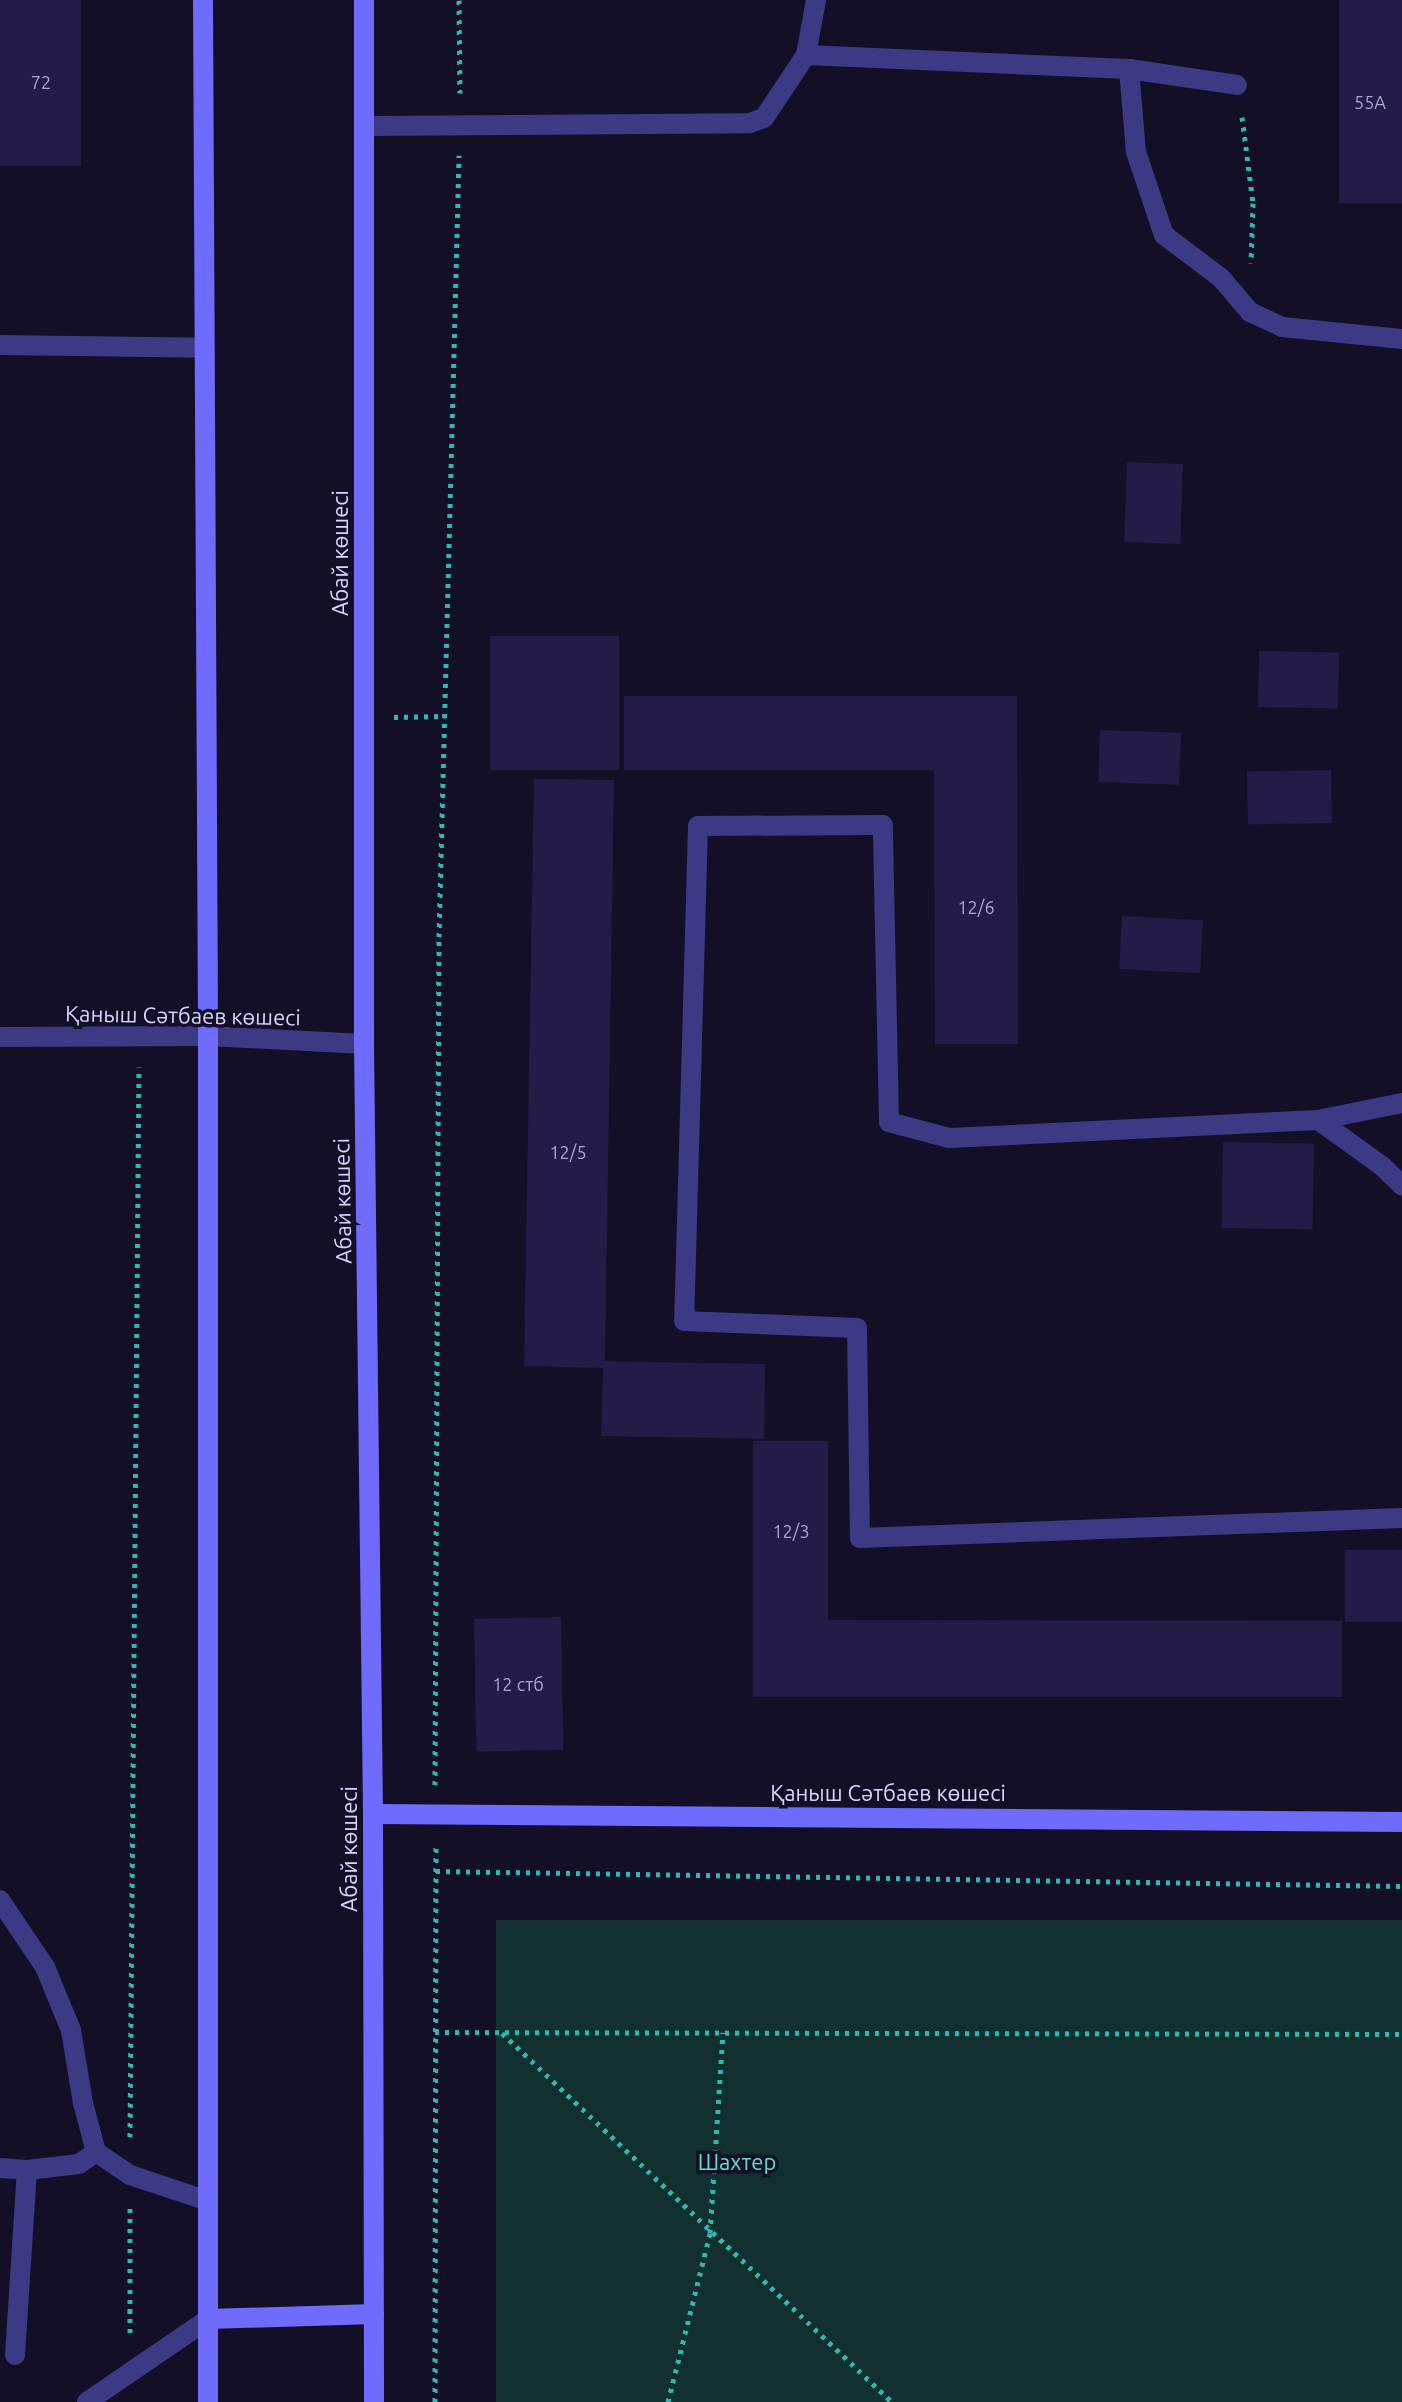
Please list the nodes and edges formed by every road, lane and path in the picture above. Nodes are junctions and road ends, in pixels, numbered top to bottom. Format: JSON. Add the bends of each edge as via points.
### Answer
{"nodes":[{"id":1,"x":203,"y":0,"type":"edge"},
{"id":2,"x":364,"y":0,"type":"edge"},
{"id":3,"x":459,"y":0,"type":"edge"},
{"id":4,"x":816,"y":0,"type":"edge"},
{"id":5,"x":806,"y":55,"type":"junction"},
{"id":6,"x":1129,"y":69,"type":"junction"},
{"id":7,"x":1237,"y":85,"type":"joint"},
{"id":8,"x":460,"y":125,"type":"junction"},
{"id":9,"x":364,"y":126,"type":"junction"},
{"id":10,"x":1250,"y":312,"type":"junction"},
{"id":11,"x":1402,"y":339,"type":"edge"},
{"id":12,"x":0,"y":345,"type":"edge"},
{"id":13,"x":204,"y":348,"type":"junction"},
{"id":14,"x":445,"y":716,"type":"junction"},
{"id":15,"x":364,"y":717,"type":"junction"},
{"id":16,"x":208,"y":1036,"type":"junction"},
{"id":17,"x":0,"y":1037,"type":"edge"},
{"id":18,"x":139,"y":1037,"type":"junction"},
{"id":19,"x":364,"y":1044,"type":"junction"},
{"id":20,"x":1402,"y":1103,"type":"edge"},
{"id":21,"x":1318,"y":1120,"type":"junction"},
{"id":22,"x":1402,"y":1185,"type":"edge"},
{"id":23,"x":1402,"y":1518,"type":"edge"},
{"id":24,"x":373,"y":1814,"type":"junction"},
{"id":25,"x":435,"y":1814,"type":"junction"},
{"id":26,"x":1402,"y":1822,"type":"edge"},
{"id":27,"x":436,"y":1871,"type":"junction"},
{"id":28,"x":1402,"y":1886,"type":"edge"},
{"id":29,"x":0,"y":1900,"type":"edge"},
{"id":30,"x":435,"y":2032,"type":"junction"},
{"id":31,"x":501,"y":2032,"type":"junction"},
{"id":32,"x":723,"y":2032,"type":"junction"},
{"id":33,"x":1402,"y":2034,"type":"edge"},
{"id":34,"x":96,"y":2152,"type":"junction"},
{"id":35,"x":0,"y":2168,"type":"edge"},
{"id":36,"x":27,"y":2170,"type":"junction"},
{"id":37,"x":130,"y":2175,"type":"junction"},
{"id":38,"x":208,"y":2201,"type":"junction"},
{"id":39,"x":710,"y":2233,"type":"junction"},
{"id":40,"x":374,"y":2314,"type":"junction"},
{"id":41,"x":208,"y":2319,"type":"junction"},
{"id":42,"x":15,"y":2355,"type":"dead end"},
{"id":43,"x":130,"y":2376,"type":"junction"},
{"id":44,"x":87,"y":2402,"type":"edge"},
{"id":45,"x":208,"y":2402,"type":"edge"},
{"id":46,"x":374,"y":2402,"type":"edge"},
{"id":47,"x":435,"y":2402,"type":"edge"},
{"id":48,"x":668,"y":2402,"type":"edge"},
{"id":49,"x":892,"y":2402,"type":"edge"}],
"edges":[{"from":1,"to":13,"type":"main road"},
{"from":2,"to":9,"type":"main road","name":"Абай көшесі"},
{"from":3,"to":8,"type":"path"},
{"from":4,"to":5,"type":"street"},
{"from":5,"to":6,"type":"street"},
{"from":5,"to":8,"type":"street","via":[[764,118],[750,123]]},
{"from":6,"to":7,"type":"street"},
{"from":6,"to":10,"type":"street","via":[[1136,152],[1164,235],[1221,278]]},
{"from":7,"to":10,"type":"path","via":[[1253,203]]},
{"from":8,"to":9,"type":"street"},
{"from":8,"to":14,"type":"path"},
{"from":9,"to":15,"type":"main road","name":"Абай көшесі"},
{"from":10,"to":11,"type":"street","via":[[1282,327]]},
{"from":12,"to":13,"type":"street"},
{"from":13,"to":16,"type":"main road"},
{"from":14,"to":15,"type":"path"},
{"from":14,"to":25,"type":"path"},
{"from":15,"to":19,"type":"main road","name":"Абай көшесі"},
{"from":16,"to":18,"type":"street","name":"Қаныш Сәтбаев көшесі"},
{"from":16,"to":19,"type":"street","name":"Қаныш Сәтбаев көшесі"},
{"from":16,"to":38,"type":"main road"},
{"from":17,"to":18,"type":"street","name":"Қаныш Сәтбаев көшесі"},
{"from":18,"to":37,"type":"path"},
{"from":19,"to":24,"type":"main road","name":"Абай көшесі"},
{"from":20,"to":21,"type":"street"},
{"from":21,"to":22,"type":"street"},
{"from":21,"to":23,"type":"street","via":[[949,1138],[889,1122],[883,825],[698,826],[684,1321],[857,1328],[860,1538]]},
{"from":24,"to":25,"type":"main road","name":"Қаныш Сәтбаев көшесі"},
{"from":24,"to":40,"type":"main road","name":"Абай көшесі"},
{"from":25,"to":26,"type":"main road","name":"Қаныш Сәтбаев көшесі"},
{"from":25,"to":27,"type":"path"},
{"from":27,"to":28,"type":"path"},
{"from":27,"to":30,"type":"path"},
{"from":29,"to":34,"type":"street","via":[[45,1967],[71,2030]]},
{"from":30,"to":31,"type":"path"},
{"from":30,"to":47,"type":"path"},
{"from":31,"to":32,"type":"path"},
{"from":31,"to":39,"type":"path"},
{"from":32,"to":33,"type":"path"},
{"from":32,"to":39,"type":"path"},
{"from":34,"to":36,"type":"street","via":[[79,2164]]},
{"from":34,"to":37,"type":"street"},
{"from":35,"to":36,"type":"street"},
{"from":36,"to":42,"type":"street"},
{"from":37,"to":38,"type":"street"},
{"from":37,"to":43,"type":"path"},
{"from":38,"to":41,"type":"main road"},
{"from":39,"to":48,"type":"path"},
{"from":39,"to":49,"type":"path"},
{"from":40,"to":41,"type":"main road"},
{"from":40,"to":46,"type":"main road","name":"Абай көшесі"},
{"from":41,"to":43,"type":"street"},
{"from":41,"to":45,"type":"main road"},
{"from":43,"to":44,"type":"street"}]}
